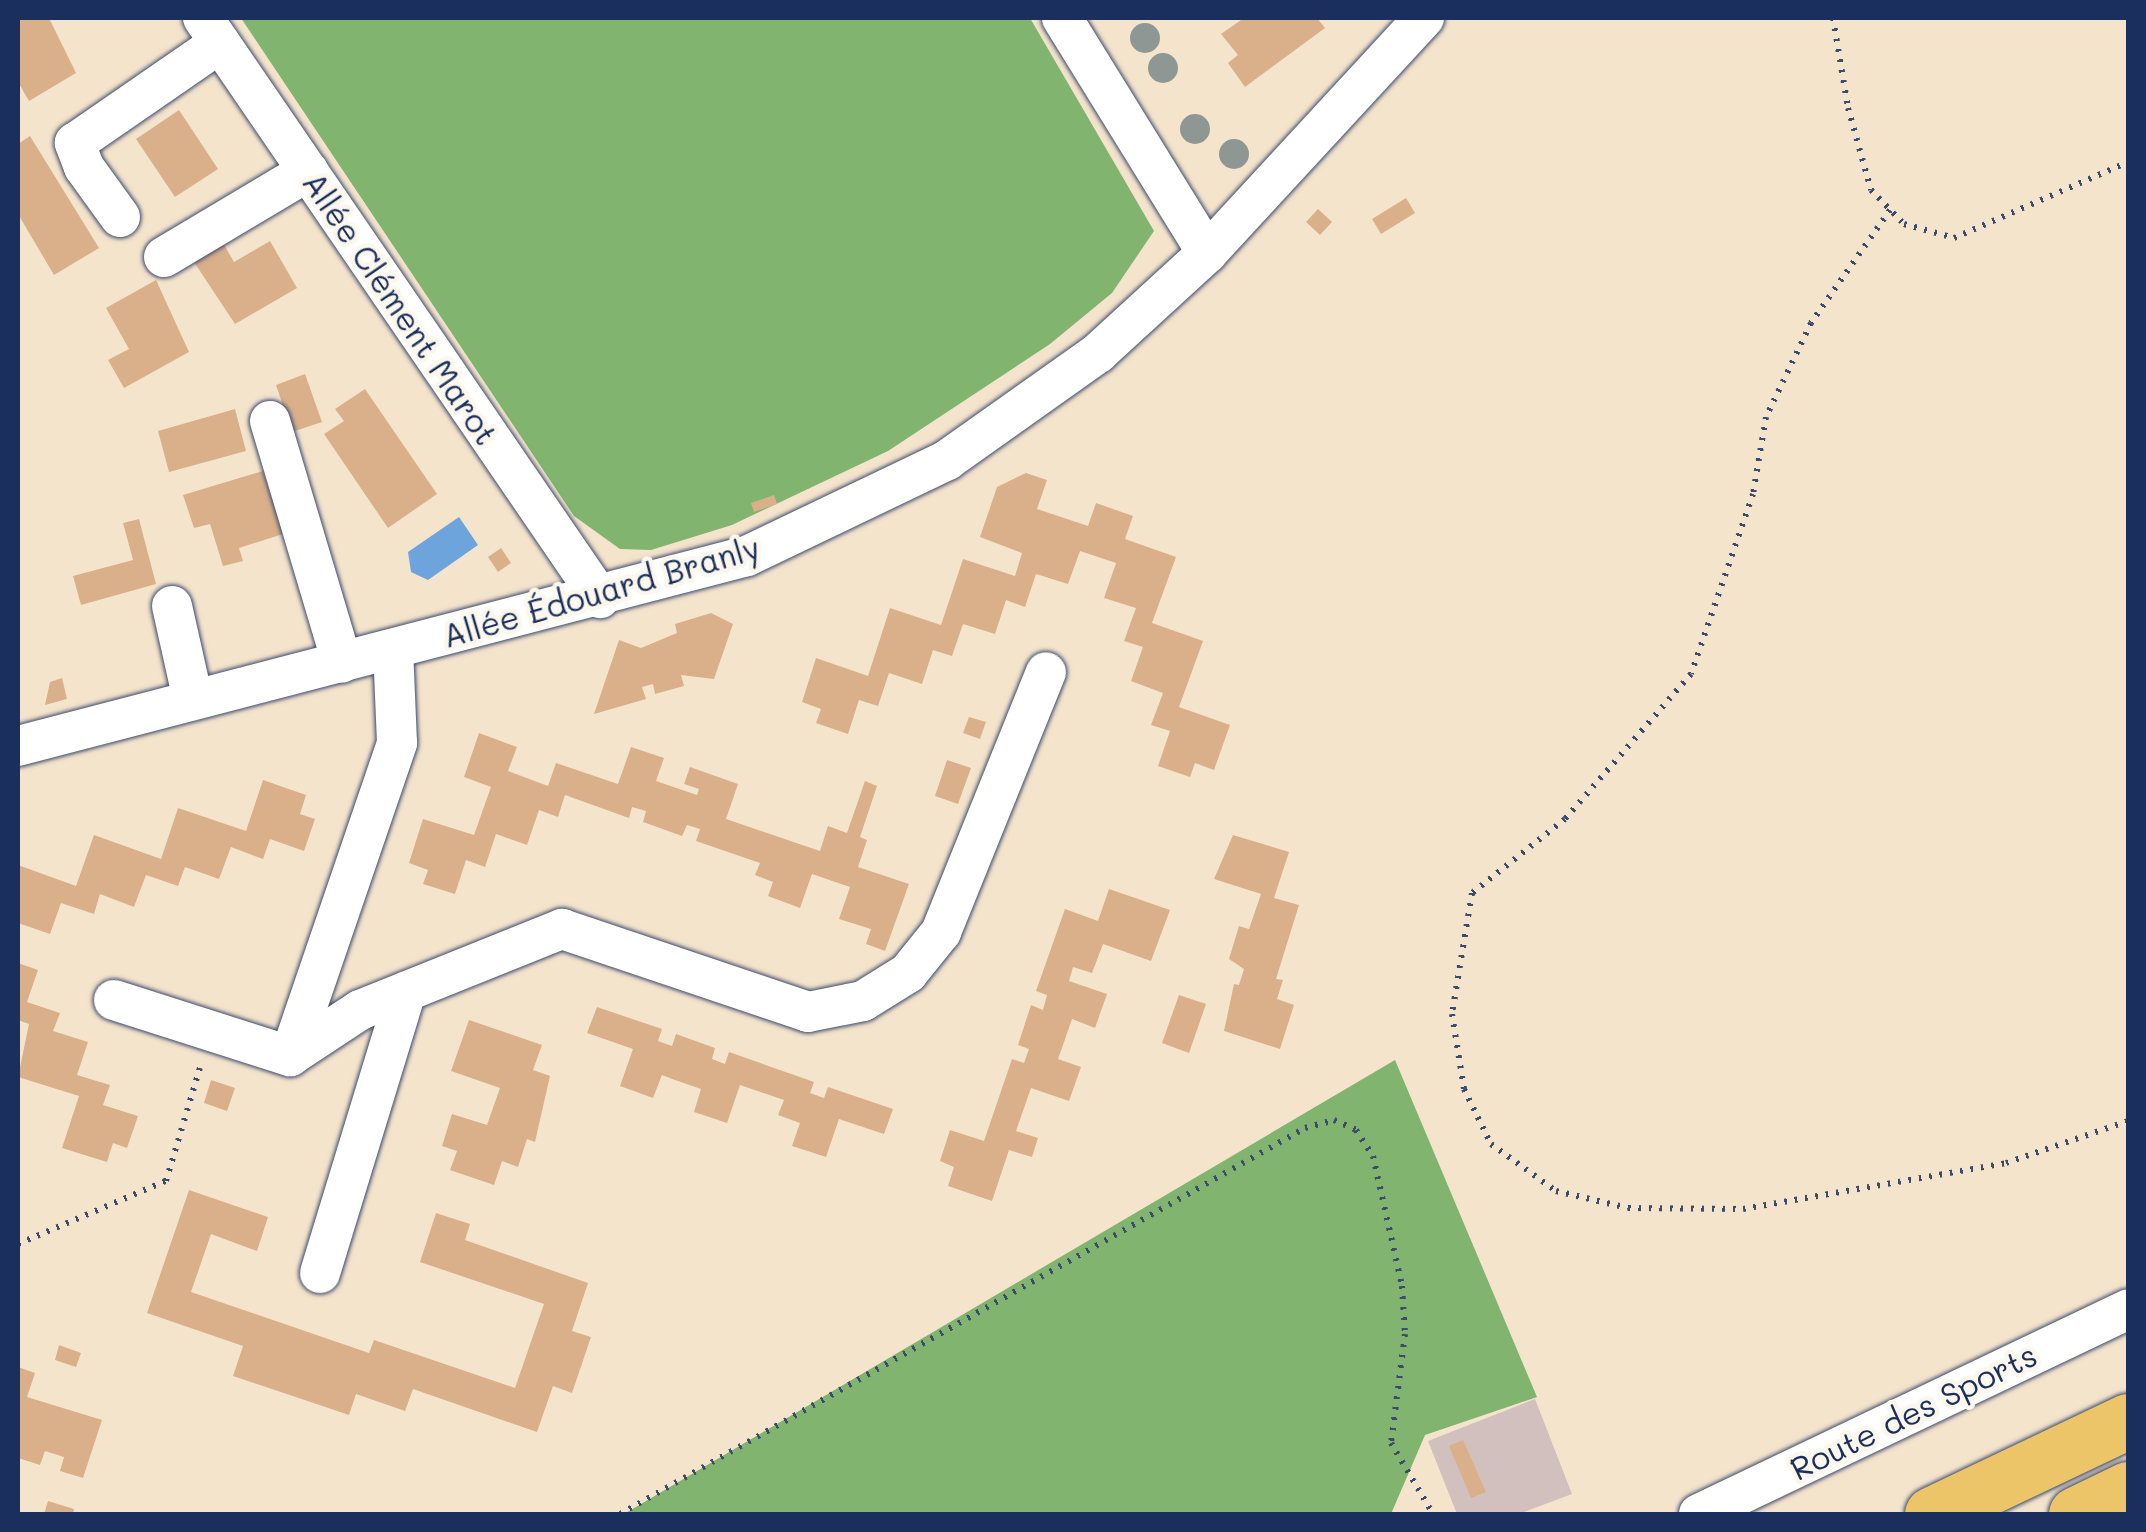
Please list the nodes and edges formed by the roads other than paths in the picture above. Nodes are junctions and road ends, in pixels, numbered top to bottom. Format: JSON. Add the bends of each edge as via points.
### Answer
{"nodes":[{"id":1,"x":1062,"y":18,"type":"edge"},
{"id":2,"x":1424,"y":18,"type":"edge"},
{"id":3,"x":212,"y":30,"type":"edge"},
{"id":4,"x":308,"y":171,"type":"junction"},
{"id":5,"x":120,"y":217,"type":"dead end"},
{"id":6,"x":1207,"y":253,"type":"junction"},
{"id":7,"x":164,"y":257,"type":"dead end"},
{"id":8,"x":270,"y":421,"type":"dead end"},
{"id":9,"x":600,"y":598,"type":"junction"},
{"id":10,"x":172,"y":606,"type":"dead end"},
{"id":11,"x":393,"y":649,"type":"junction"},
{"id":12,"x":342,"y":662,"type":"junction"},
{"id":13,"x":1046,"y":672,"type":"dead end"},
{"id":14,"x":193,"y":700,"type":"junction"},
{"id":15,"x":18,"y":746,"type":"edge"},
{"id":16,"x":406,"y":992,"type":"junction"},
{"id":17,"x":114,"y":1000,"type":"dead end"},
{"id":18,"x":290,"y":1056,"type":"junction"},
{"id":19,"x":320,"y":1272,"type":"dead end"},
{"id":20,"x":2128,"y":1309,"type":"edge"},
{"id":21,"x":2128,"y":1421,"type":"edge"},
{"id":22,"x":2128,"y":1489,"type":"edge"},
{"id":23,"x":1698,"y":1514,"type":"edge"},
{"id":24,"x":1932,"y":1514,"type":"edge"},
{"id":25,"x":2076,"y":1514,"type":"edge"}],
"edges":[{"from":1,"to":6,"type":"street"},
{"from":2,"to":6,"type":"street","name":"Allée Édouard Branly"},
{"from":3,"to":4,"type":"street","name":"Allée Clément Marot"},
{"from":3,"to":5,"type":"street","via":[[75,143]]},
{"from":4,"to":7,"type":"street"},
{"from":4,"to":9,"type":"street","name":"Allée Clément Marot"},
{"from":6,"to":9,"type":"street","name":"Allée Édouard Branly","via":[[1098,352],[947,460],[746,556]]},
{"from":8,"to":12,"type":"street"},
{"from":9,"to":11,"type":"street","name":"Allée Édouard Branly"},
{"from":10,"to":14,"type":"street"},
{"from":11,"to":12,"type":"street","name":"Allée Édouard Branly"},
{"from":11,"to":18,"type":"street","via":[[397,743]]},
{"from":12,"to":14,"type":"street","name":"Allée Édouard Branly"},
{"from":13,"to":16,"type":"street","via":[[941,932],[908,973],[863,1001],[808,1012],[562,929]]},
{"from":14,"to":15,"type":"street","name":"Allée Édouard Branly"},
{"from":16,"to":18,"type":"street","via":[[360,1010]]},
{"from":16,"to":19,"type":"street"},
{"from":17,"to":18,"type":"street"},
{"from":20,"to":23,"type":"street","name":"Route des Sports"},
{"from":21,"to":24,"type":"highway"},
{"from":22,"to":25,"type":"highway"}]}
